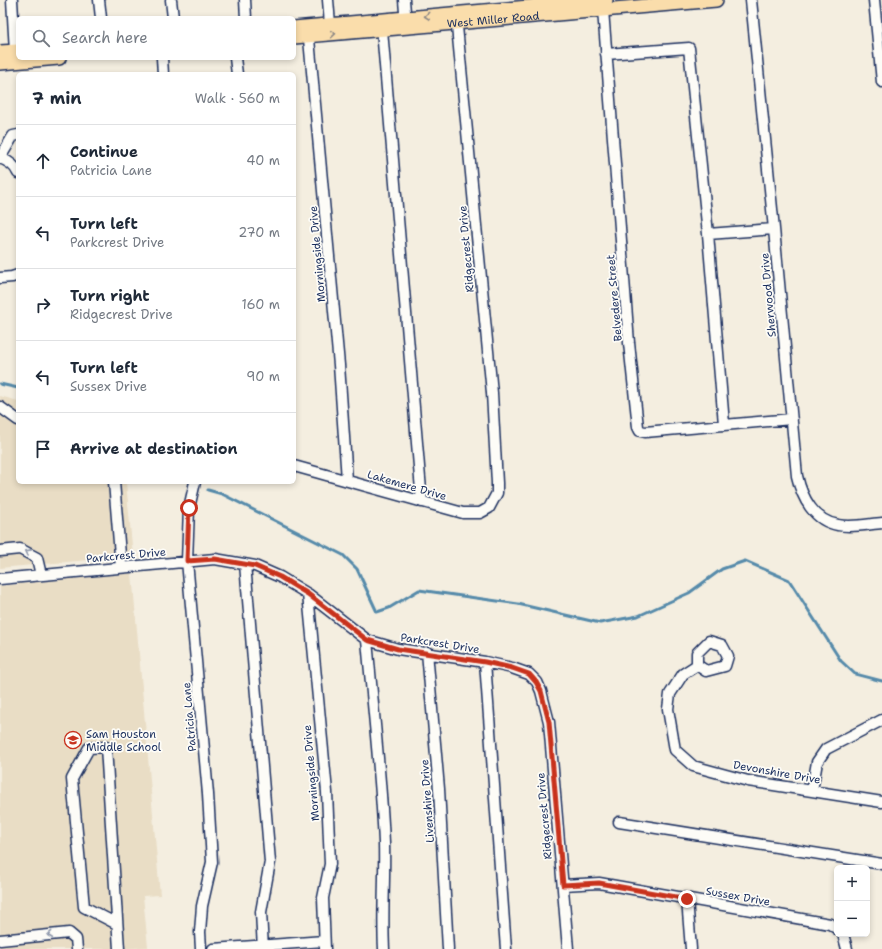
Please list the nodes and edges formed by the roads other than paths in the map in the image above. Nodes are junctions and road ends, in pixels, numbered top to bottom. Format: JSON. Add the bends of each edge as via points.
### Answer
{"nodes":[{"id":1,"x":12,"y":0,"type":"edge"},
{"id":2,"x":99,"y":0,"type":"edge"},
{"id":3,"x":171,"y":0,"type":"edge"},
{"id":4,"x":245,"y":0,"type":"edge"},
{"id":5,"x":328,"y":0,"type":"edge"},
{"id":6,"x":404,"y":0,"type":"edge"},
{"id":7,"x":716,"y":0,"type":"edge"},
{"id":8,"x":751,"y":0,"type":"edge"},
{"id":9,"x":874,"y":0,"type":"edge"},
{"id":10,"x":692,"y":1,"type":"edge"},
{"id":11,"x":604,"y":5,"type":"edge"},
{"id":12,"x":545,"y":7,"type":"edge"},
{"id":13,"x":101,"y":16,"type":"edge"},
{"id":14,"x":173,"y":16,"type":"edge"},
{"id":15,"x":246,"y":16,"type":"edge"},
{"id":16,"x":456,"y":18,"type":"junction"},
{"id":17,"x":406,"y":23,"type":"junction"},
{"id":18,"x":330,"y":24,"type":"junction"},
{"id":19,"x":296,"y":28,"type":"edge"},
{"id":20,"x":382,"y":30,"type":"junction"},
{"id":21,"x":308,"y":31,"type":"junction"},
{"id":22,"x":296,"y":36,"type":"edge"},
{"id":23,"x":16,"y":41,"type":"edge"},
{"id":24,"x":16,"y":51,"type":"edge"},
{"id":25,"x":0,"y":52,"type":"edge"},
{"id":26,"x":606,"y":54,"type":"junction"},
{"id":27,"x":35,"y":60,"type":"edge"},
{"id":28,"x":162,"y":60,"type":"edge"},
{"id":29,"x":235,"y":60,"type":"edge"},
{"id":30,"x":0,"y":63,"type":"edge"},
{"id":31,"x":163,"y":72,"type":"edge"},
{"id":32,"x":237,"y":72,"type":"edge"},
{"id":33,"x":882,"y":82,"type":"edge"},
{"id":34,"x":16,"y":135,"type":"edge"},
{"id":35,"x":0,"y":158,"type":"edge"},
{"id":36,"x":16,"y":168,"type":"edge"},
{"id":37,"x":774,"y":229,"type":"junction"},
{"id":38,"x":708,"y":234,"type":"junction"},
{"id":39,"x":16,"y":276,"type":"edge"},
{"id":40,"x":0,"y":278,"type":"edge"},
{"id":41,"x":0,"y":407,"type":"edge"},
{"id":42,"x":16,"y":419,"type":"edge"},
{"id":43,"x":792,"y":419,"type":"junction"},
{"id":44,"x":724,"y":424,"type":"junction"},
{"id":45,"x":296,"y":467,"type":"edge"},
{"id":46,"x":347,"y":480,"type":"junction"},
{"id":47,"x":497,"y":483,"type":"joint"},
{"id":48,"x":114,"y":484,"type":"edge"},
{"id":49,"x":194,"y":484,"type":"edge"},
{"id":50,"x":422,"y":502,"type":"junction"},
{"id":51,"x":882,"y":523,"type":"edge"},
{"id":52,"x":0,"y":550,"type":"edge"},
{"id":53,"x":187,"y":561,"type":"junction"},
{"id":54,"x":246,"y":564,"type":"junction"},
{"id":55,"x":121,"y":567,"type":"junction"},
{"id":56,"x":41,"y":575,"type":"junction"},
{"id":57,"x":0,"y":579,"type":"edge"},
{"id":58,"x":308,"y":594,"type":"junction"},
{"id":59,"x":367,"y":640,"type":"junction"},
{"id":60,"x":427,"y":652,"type":"junction"},
{"id":61,"x":485,"y":662,"type":"junction"},
{"id":62,"x":697,"y":665,"type":"dead end"},
{"id":63,"x":536,"y":682,"type":"joint"},
{"id":64,"x":882,"y":720,"type":"edge"},
{"id":65,"x":812,"y":790,"type":"junction"},
{"id":66,"x":882,"y":802,"type":"edge"},
{"id":67,"x":619,"y":822,"type":"dead end"},
{"id":68,"x":882,"y":864,"type":"edge"},
{"id":69,"x":563,"y":885,"type":"junction"},
{"id":70,"x":687,"y":899,"type":"junction"},
{"id":71,"x":117,"y":924,"type":"junction"},
{"id":72,"x":834,"y":927,"type":"edge"},
{"id":73,"x":842,"y":937,"type":"edge"},
{"id":74,"x":0,"y":940,"type":"edge"},
{"id":75,"x":325,"y":945,"type":"edge"},
{"id":76,"x":263,"y":947,"type":"edge"},
{"id":77,"x":78,"y":949,"type":"edge"},
{"id":78,"x":119,"y":949,"type":"edge"},
{"id":79,"x":201,"y":949,"type":"edge"},
{"id":80,"x":213,"y":949,"type":"edge"},
{"id":81,"x":384,"y":949,"type":"edge"},
{"id":82,"x":448,"y":949,"type":"edge"},
{"id":83,"x":506,"y":949,"type":"edge"},
{"id":84,"x":568,"y":949,"type":"edge"},
{"id":85,"x":690,"y":949,"type":"edge"},
{"id":86,"x":847,"y":949,"type":"edge"}],
"edges":[{"from":1,"to":23,"type":"street"},
{"from":2,"to":13,"type":"street"},
{"from":3,"to":14,"type":"street"},
{"from":4,"to":15,"type":"street"},
{"from":5,"to":18,"type":"street"},
{"from":6,"to":17,"type":"street"},
{"from":7,"to":10,"type":"main road","name":"West Miller Road"},
{"from":8,"to":37,"type":"street","name":"Sherwood Drive"},
{"from":9,"to":33,"type":"street"},
{"from":10,"to":11,"type":"main road","name":"West Miller Road"},
{"from":11,"to":12,"type":"main road","name":"West Miller Road"},
{"from":11,"to":26,"type":"street","name":"Belvedere Street"},
{"from":12,"to":16,"type":"main road","name":"West Miller Road"},
{"from":16,"to":17,"type":"main road","name":"West Miller Road"},
{"from":16,"to":47,"type":"street","name":"Ridgecrest Drive","via":[[492,393]]},
{"from":17,"to":18,"type":"main road","name":"West Miller Road"},
{"from":17,"to":20,"type":"main road","name":"West Miller Road"},
{"from":18,"to":21,"type":"main road","name":"West Miller Road"},
{"from":19,"to":21,"type":"main road","name":"West Miller Road"},
{"from":21,"to":20,"type":"main road","name":"West Miller Road","one_way":true},
{"from":20,"to":50,"type":"street"},
{"from":21,"to":22,"type":"main road","name":"West Miller Road"},
{"from":21,"to":46,"type":"street","name":"Morningside Drive"},
{"from":24,"to":25,"type":"main road"},
{"from":26,"to":38,"type":"street","via":[[688,48]]},
{"from":26,"to":44,"type":"street","name":"Belvedere Street","via":[[638,427],[640,431],[645,432]]},
{"from":27,"to":30,"type":"main road"},
{"from":28,"to":31,"type":"street"},
{"from":29,"to":32,"type":"street"},
{"from":34,"to":35,"type":"street","via":[[13,136]]},
{"from":35,"to":36,"type":"street"},
{"from":37,"to":38,"type":"street"},
{"from":37,"to":43,"type":"street","name":"Sherwood Drive"},
{"from":38,"to":44,"type":"street"},
{"from":39,"to":40,"type":"street"},
{"from":41,"to":42,"type":"street"},
{"from":43,"to":44,"type":"street","name":"Belvedere Street"},
{"from":43,"to":51,"type":"street","name":"Sherwood Drive","via":[[800,492],[810,507],[820,517],[838,525]]},
{"from":45,"to":46,"type":"street","name":"Lakemere Drive"},
{"from":46,"to":50,"type":"street","name":"Lakemere Drive"},
{"from":47,"to":50,"type":"street","name":"Lakemere Drive","via":[[497,493],[488,508],[480,513],[463,513]]},
{"from":48,"to":55,"type":"street"},
{"from":49,"to":53,"type":"street","name":"Patricia Lane","via":[[189,508]]},
{"from":56,"to":52,"type":"street","one_way":true,"via":[[37,558],[20,548]]},
{"from":53,"to":54,"type":"street","name":"Parkcrest Drive","via":[[215,559]]},
{"from":53,"to":55,"type":"street","name":"Parkcrest Drive"},
{"from":53,"to":79,"type":"street","name":"Patricia Lane","via":[[212,862],[202,906]]},
{"from":54,"to":58,"type":"street","name":"Parkcrest Drive","via":[[280,577]]},
{"from":54,"to":76,"type":"street","via":[[270,862],[261,912]]},
{"from":55,"to":56,"type":"street","name":"Parkcrest Drive"},
{"from":56,"to":57,"type":"street","name":"Parkcrest Drive"},
{"from":58,"to":59,"type":"street","name":"Parkcrest Drive"},
{"from":58,"to":75,"type":"street","name":"Morningside Drive","via":[[327,792],[330,864],[323,898]]},
{"from":59,"to":60,"type":"street","name":"Parkcrest Drive","via":[[398,649]]},
{"from":59,"to":81,"type":"street","via":[[383,817]]},
{"from":60,"to":61,"type":"street","name":"Parkcrest Drive"},
{"from":60,"to":82,"type":"street","name":"Livenshire Drive","via":[[439,789]]},
{"from":61,"to":63,"type":"street","name":"Parkcrest Drive","via":[[529,674]]},
{"from":61,"to":83,"type":"street"},
{"from":62,"to":65,"type":"street","name":"Devonshire Drive","via":[[683,674],[670,694],[668,709],[675,750],[693,766],[748,781]]},
{"from":63,"to":69,"type":"street","name":"Ridgecrest Drive","via":[[549,722]]},
{"from":64,"to":65,"type":"street","via":[[826,749],[817,762]]},
{"from":65,"to":66,"type":"street","name":"Devonshire Drive"},
{"from":67,"to":68,"type":"street"},
{"from":69,"to":70,"type":"street","name":"Sussex Drive","via":[[599,883]]},
{"from":69,"to":84,"type":"street","name":"Ridgecrest Drive"},
{"from":70,"to":72,"type":"street","name":"Sussex Drive","via":[[830,924]]},
{"from":70,"to":85,"type":"street"},
{"from":71,"to":71,"type":"street","via":[[84,907],[72,779],[90,748],[106,747]]},
{"from":71,"to":78,"type":"street"},
{"from":73,"to":86,"type":"street"},
{"from":77,"to":74,"type":"street","one_way":true,"via":[[76,939],[69,933]]},
{"from":75,"to":76,"type":"street"},
{"from":76,"to":80,"type":"street"}]}
